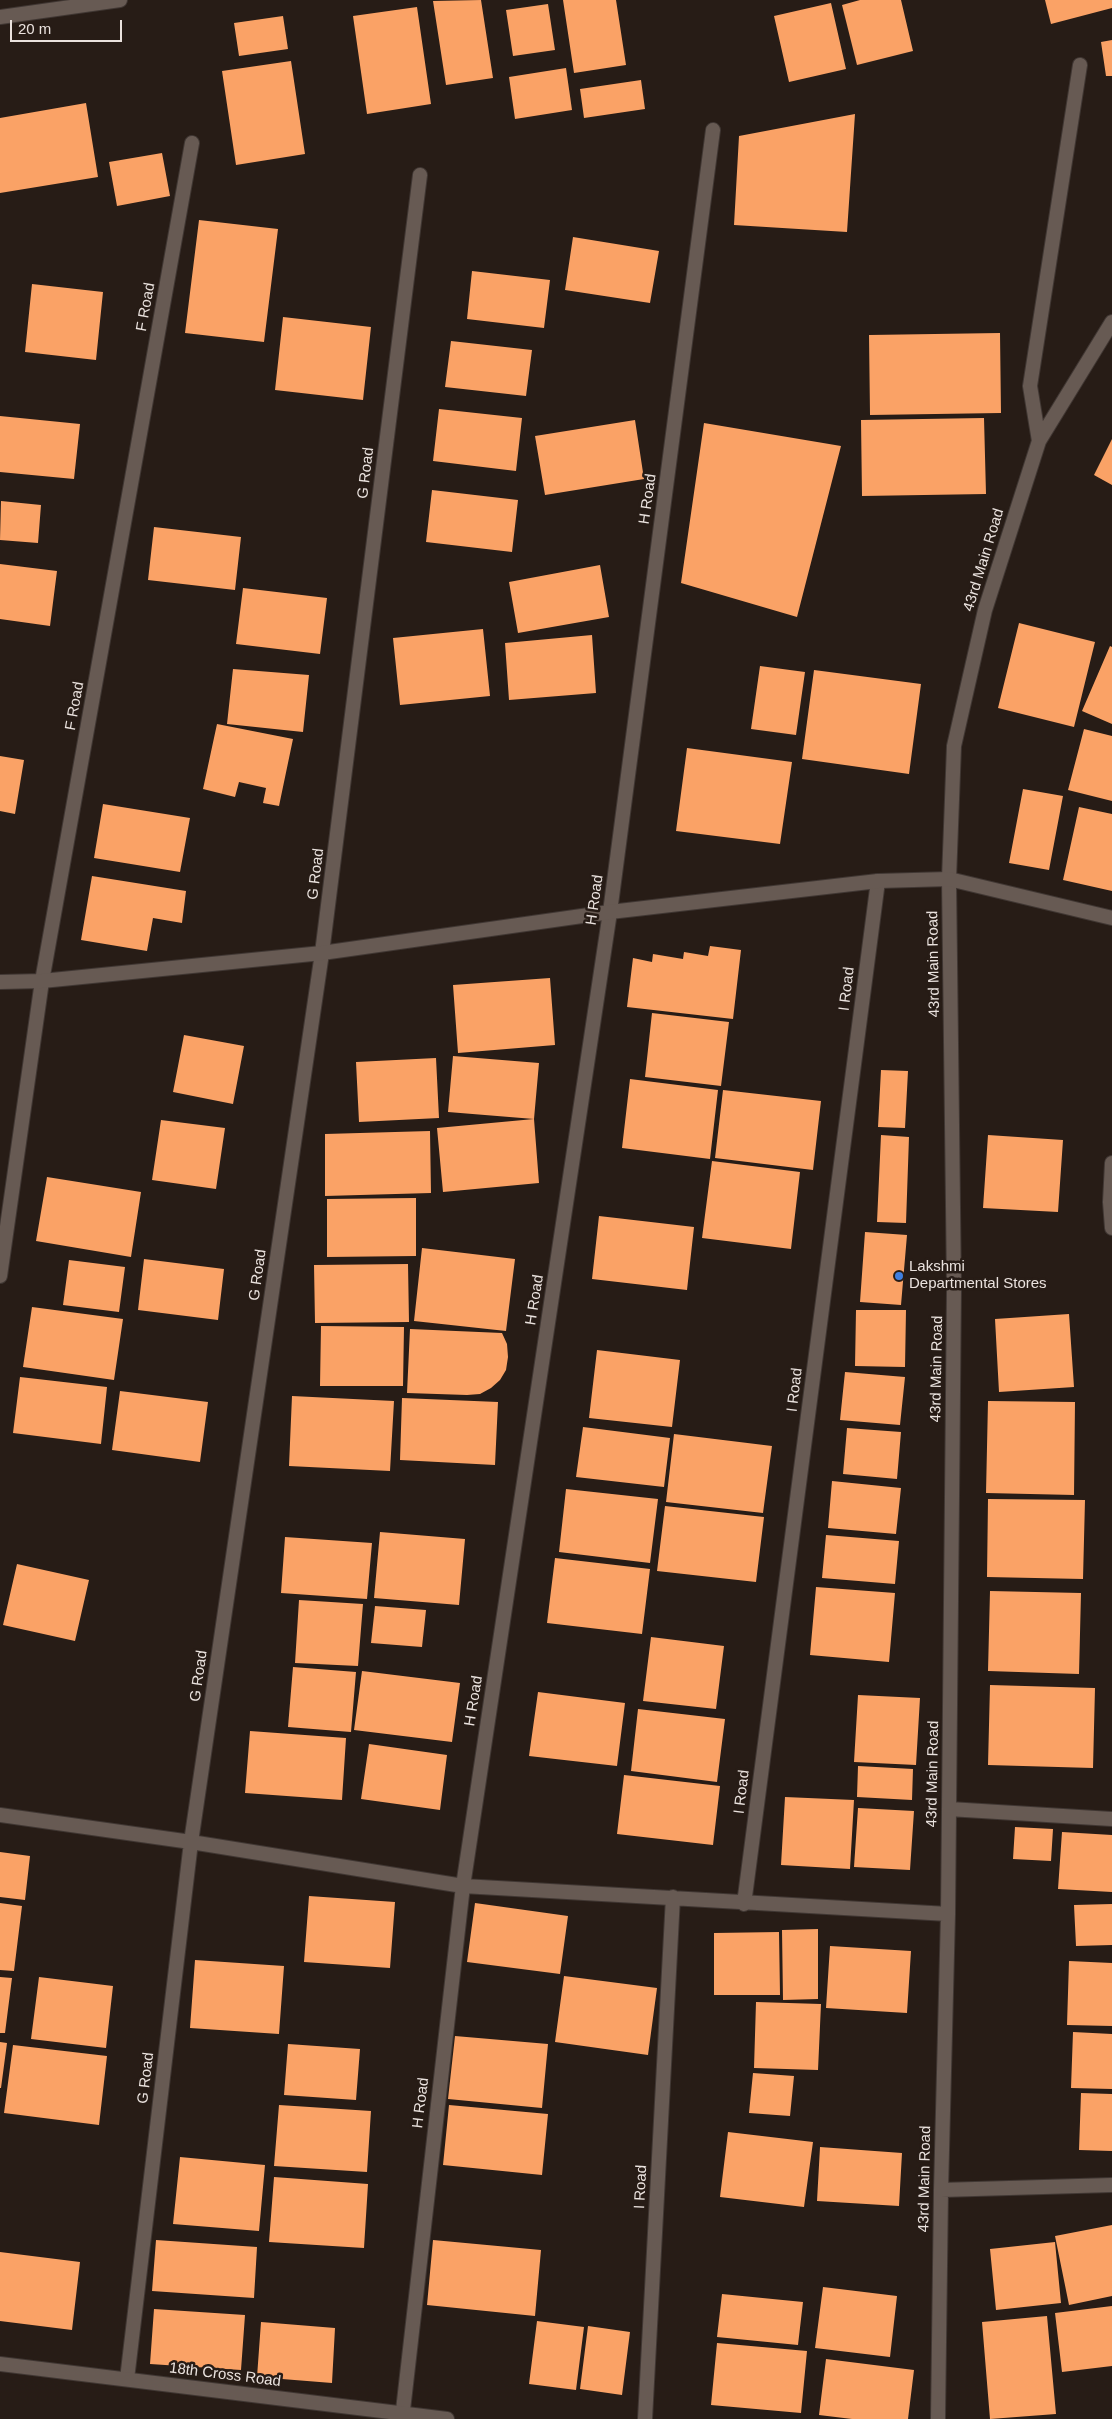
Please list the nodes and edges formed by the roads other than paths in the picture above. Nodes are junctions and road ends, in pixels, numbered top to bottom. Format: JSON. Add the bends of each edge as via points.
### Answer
{"nodes":[{"id":1,"x":120,"y":0,"type":"edge"},
{"id":2,"x":0,"y":17,"type":"edge"},
{"id":3,"x":1080,"y":65,"type":"dead end"},
{"id":4,"x":713,"y":130,"type":"dead end"},
{"id":5,"x":192,"y":143,"type":"dead end"},
{"id":6,"x":420,"y":175,"type":"dead end"},
{"id":7,"x":1112,"y":322,"type":"edge"},
{"id":8,"x":1039,"y":441,"type":"junction"},
{"id":9,"x":949,"y":879,"type":"junction"},
{"id":10,"x":878,"y":881,"type":"junction"},
{"id":11,"x":610,"y":912,"type":"junction"},
{"id":12,"x":1112,"y":918,"type":"edge"},
{"id":13,"x":322,"y":953,"type":"junction"},
{"id":14,"x":42,"y":981,"type":"junction"},
{"id":15,"x":0,"y":982,"type":"edge"},
{"id":16,"x":1112,"y":1163,"type":"edge"},
{"id":17,"x":1111,"y":1203,"type":"edge"},
{"id":18,"x":1112,"y":1228,"type":"edge"},
{"id":19,"x":0,"y":1276,"type":"edge"},
{"id":20,"x":949,"y":1809,"type":"junction"},
{"id":21,"x":0,"y":1815,"type":"edge"},
{"id":22,"x":1112,"y":1820,"type":"edge"},
{"id":23,"x":191,"y":1842,"type":"junction"},
{"id":24,"x":463,"y":1886,"type":"junction"},
{"id":25,"x":673,"y":1897,"type":"junction"},
{"id":26,"x":744,"y":1904,"type":"junction"},
{"id":27,"x":948,"y":1914,"type":"junction"},
{"id":28,"x":1112,"y":2185,"type":"edge"},
{"id":29,"x":941,"y":2190,"type":"junction"},
{"id":30,"x":0,"y":2364,"type":"edge"},
{"id":31,"x":127,"y":2379,"type":"junction"},
{"id":32,"x":402,"y":2416,"type":"edge"},
{"id":33,"x":447,"y":2419,"type":"edge"},
{"id":34,"x":645,"y":2419,"type":"edge"},
{"id":35,"x":938,"y":2419,"type":"edge"}],
"edges":[{"from":1,"to":2,"type":"street"},
{"from":3,"to":8,"type":"street","via":[[1030,386]]},
{"from":4,"to":11,"type":"street","name":"H Road"},
{"from":5,"to":14,"type":"street","name":"F Road"},
{"from":6,"to":13,"type":"street","name":"G Road"},
{"from":7,"to":8,"type":"street","name":"43rd Main Road"},
{"from":8,"to":9,"type":"street","name":"43rd Main Road","via":[[985,610],[954,746]]},
{"from":9,"to":10,"type":"street"},
{"from":9,"to":12,"type":"street"},
{"from":9,"to":20,"type":"street","name":"43rd Main Road","via":[[954,1288]]},
{"from":10,"to":11,"type":"street"},
{"from":10,"to":26,"type":"street","name":"I Road"},
{"from":11,"to":13,"type":"street"},
{"from":11,"to":24,"type":"street","name":"H Road"},
{"from":13,"to":14,"type":"street"},
{"from":13,"to":23,"type":"street","name":"G Road"},
{"from":14,"to":15,"type":"street"},
{"from":14,"to":19,"type":"street","name":"F Road"},
{"from":16,"to":17,"type":"street"},
{"from":17,"to":18,"type":"street"},
{"from":20,"to":22,"type":"street"},
{"from":20,"to":27,"type":"street","name":"43rd Main Road"},
{"from":21,"to":23,"type":"street"},
{"from":23,"to":24,"type":"street"},
{"from":23,"to":31,"type":"street","name":"G Road"},
{"from":24,"to":25,"type":"street"},
{"from":24,"to":32,"type":"street","name":"H Road"},
{"from":25,"to":26,"type":"street"},
{"from":25,"to":34,"type":"street","name":"I Road"},
{"from":26,"to":27,"type":"street"},
{"from":27,"to":29,"type":"street","name":"43rd Main Road"},
{"from":28,"to":29,"type":"street"},
{"from":29,"to":35,"type":"street","name":"43rd Main Road"},
{"from":30,"to":31,"type":"street","name":"18th Cross Road"},
{"from":31,"to":32,"type":"street","name":"18th Cross Road"},
{"from":32,"to":33,"type":"street","name":"18th Cross Road"}]}
